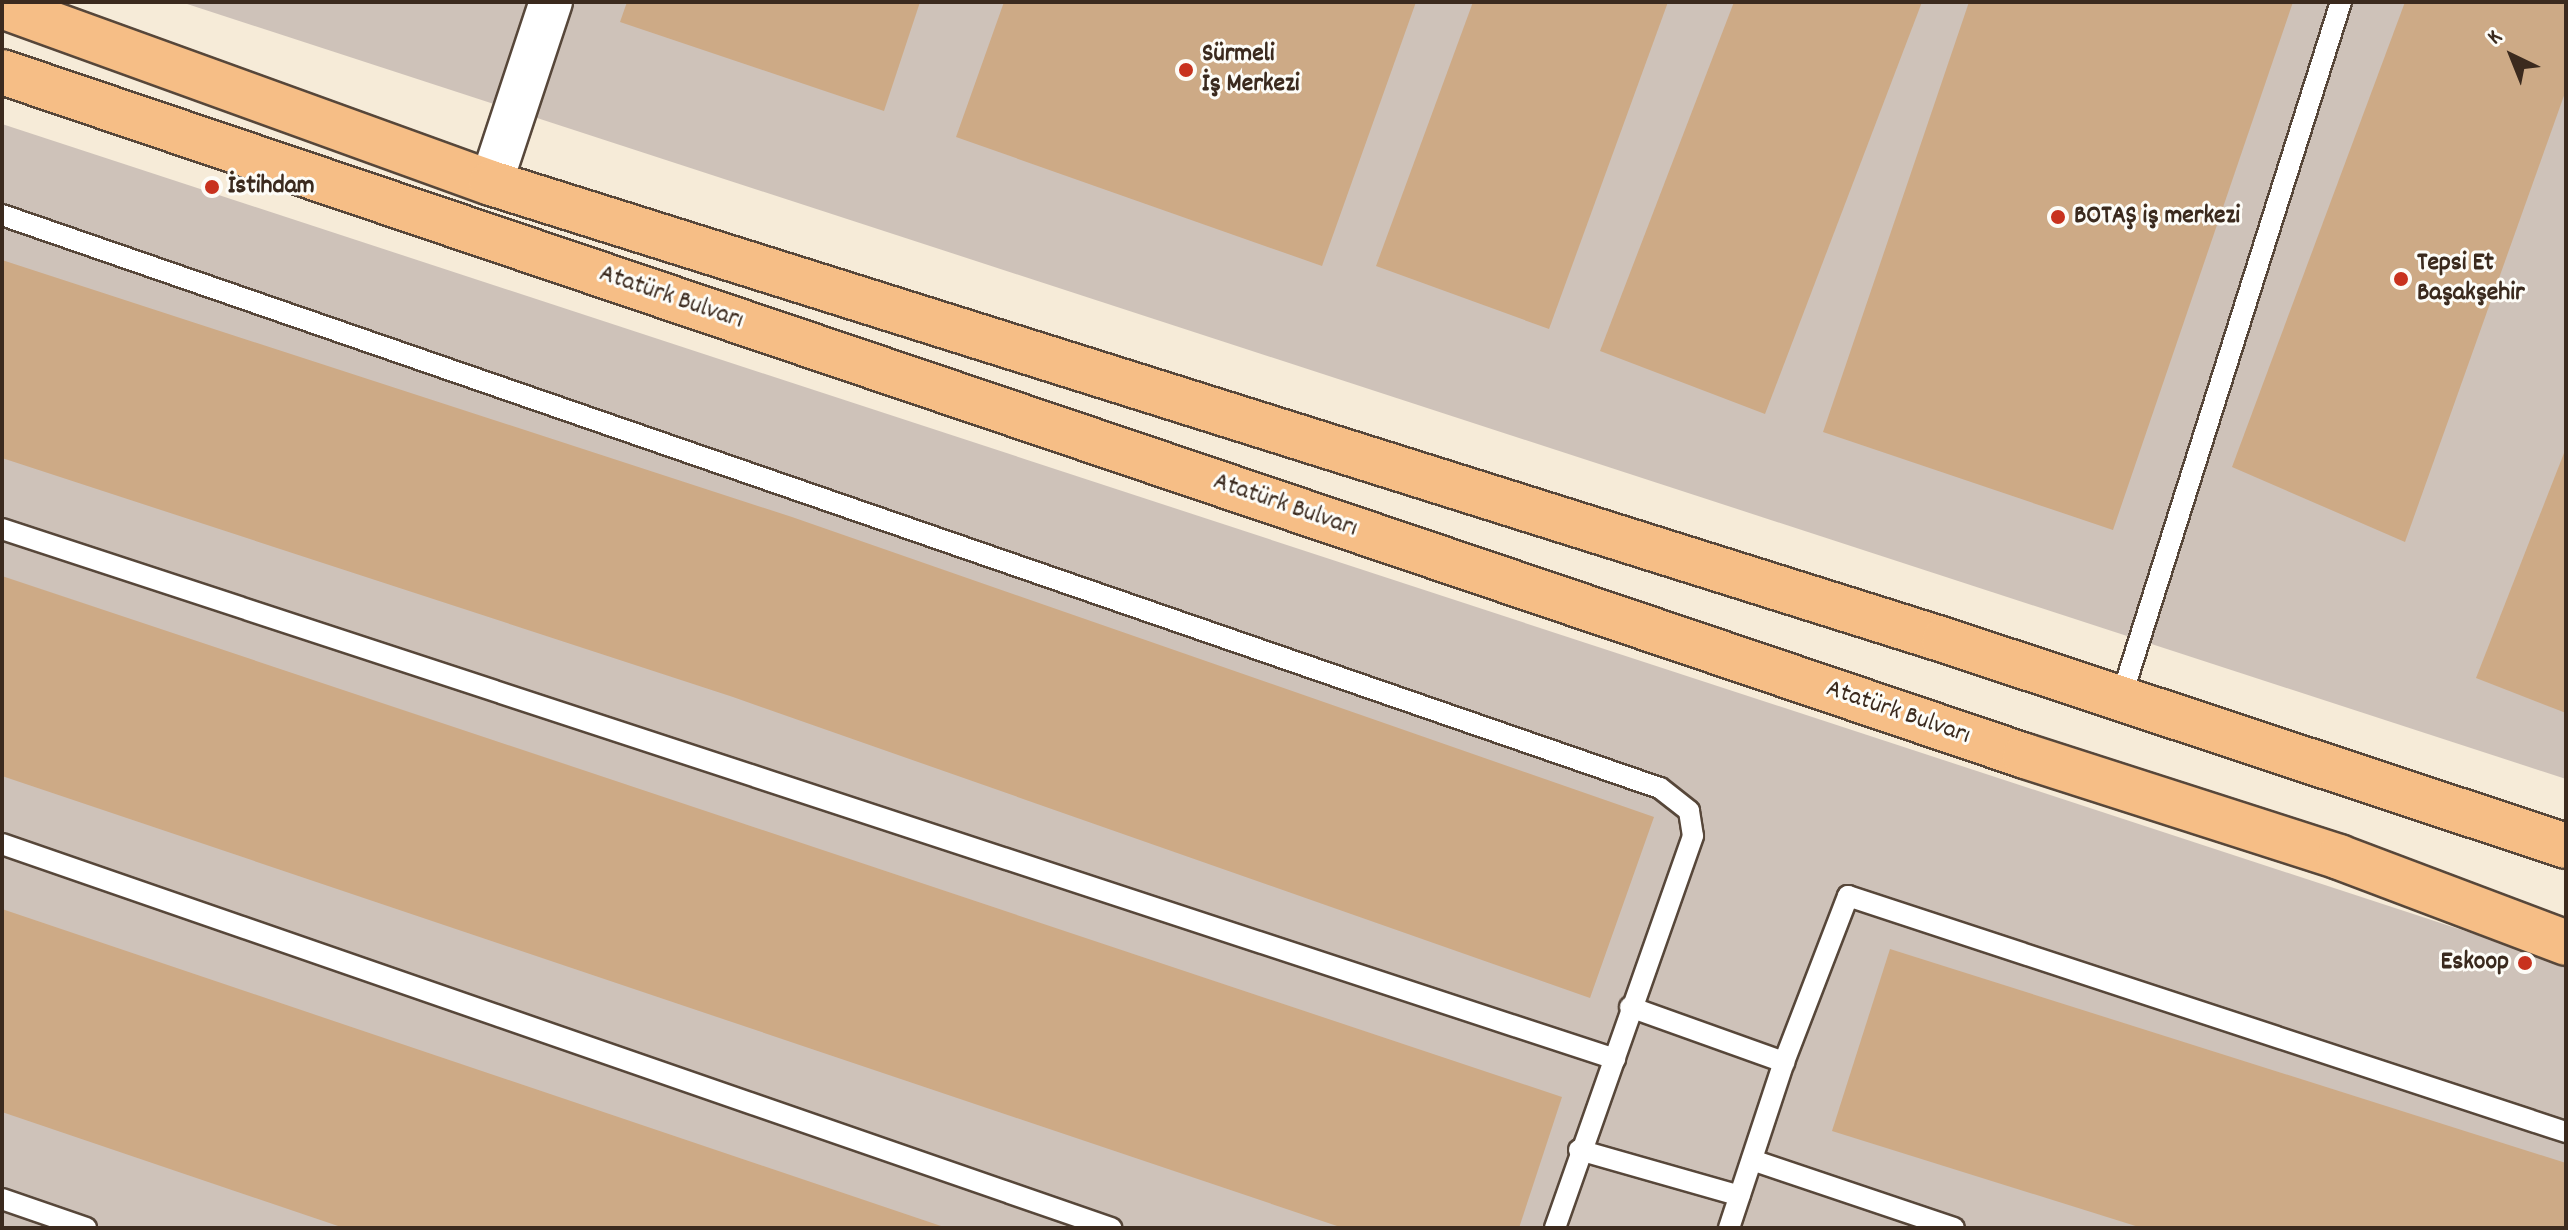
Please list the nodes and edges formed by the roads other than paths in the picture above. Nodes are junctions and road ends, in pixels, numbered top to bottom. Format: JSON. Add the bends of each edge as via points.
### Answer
{"nodes":[{"id":1,"x":551,"y":2,"type":"edge"},
{"id":2,"x":2341,"y":2,"type":"edge"},
{"id":3,"x":2,"y":6,"type":"edge"},
{"id":4,"x":2,"y":72,"type":"edge"},
{"id":5,"x":491,"y":183,"type":"junction"},
{"id":6,"x":2,"y":215,"type":"edge"},
{"id":7,"x":2,"y":529,"type":"edge"},
{"id":8,"x":2121,"y":698,"type":"junction"},
{"id":9,"x":2,"y":844,"type":"edge"},
{"id":10,"x":2566,"y":846,"type":"edge"},
{"id":11,"x":2566,"y":943,"type":"edge"},
{"id":12,"x":1630,"y":1007,"type":"junction"},
{"id":13,"x":1615,"y":1059,"type":"junction"},
{"id":14,"x":1784,"y":1062,"type":"junction"},
{"id":15,"x":2566,"y":1132,"type":"edge"},
{"id":16,"x":1579,"y":1150,"type":"junction"},
{"id":17,"x":1752,"y":1160,"type":"junction"},
{"id":18,"x":1740,"y":1196,"type":"junction"},
{"id":19,"x":2,"y":1199,"type":"edge"},
{"id":20,"x":86,"y":1228,"type":"edge"},
{"id":21,"x":1111,"y":1228,"type":"edge"},
{"id":22,"x":1555,"y":1228,"type":"edge"},
{"id":23,"x":1729,"y":1228,"type":"edge"},
{"id":24,"x":1954,"y":1228,"type":"edge"}],
"edges":[{"from":1,"to":5,"type":"street"},
{"from":2,"to":8,"type":"lane"},
{"from":3,"to":5,"type":"main road","name":"Atatürk Bulvarı"},
{"from":4,"to":11,"type":"main road","name":"Atatürk Bulvarı","via":[[2010,751],[2339,857]]},
{"from":5,"to":8,"type":"main road","name":"Atatürk Bulvarı"},
{"from":6,"to":12,"type":"lane","via":[[1660,788],[1689,811],[1693,836]]},
{"from":7,"to":13,"type":"lane"},
{"from":8,"to":10,"type":"main road","name":"Atatürk Bulvarı"},
{"from":9,"to":21,"type":"lane"},
{"from":12,"to":13,"type":"lane"},
{"from":12,"to":14,"type":"lane"},
{"from":13,"to":16,"type":"lane"},
{"from":14,"to":15,"type":"lane","via":[[1848,896]]},
{"from":14,"to":17,"type":"lane"},
{"from":16,"to":18,"type":"lane"},
{"from":16,"to":22,"type":"lane"},
{"from":17,"to":18,"type":"lane"},
{"from":17,"to":24,"type":"lane"},
{"from":18,"to":23,"type":"lane"},
{"from":19,"to":20,"type":"lane"}]}
